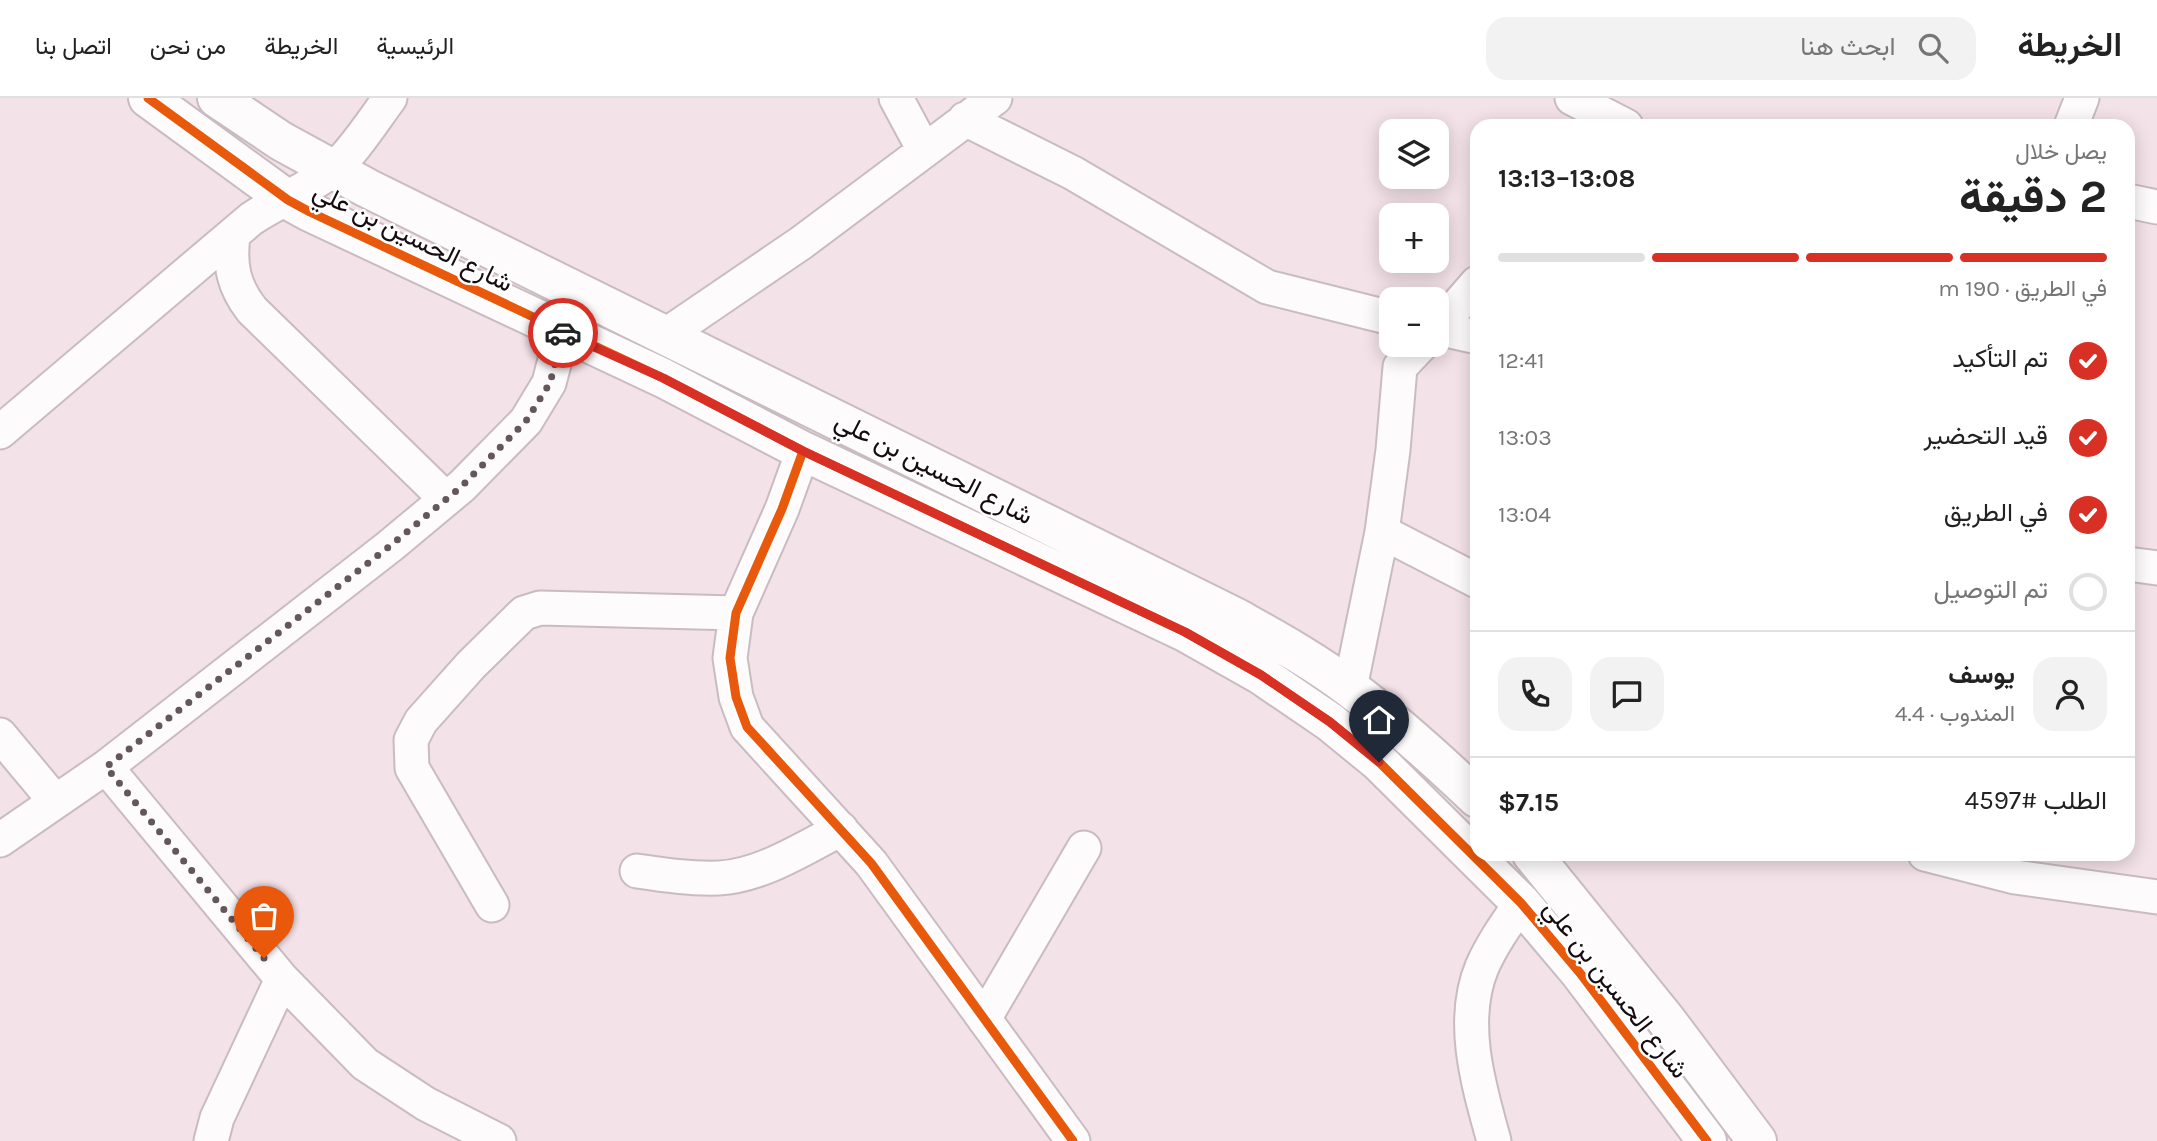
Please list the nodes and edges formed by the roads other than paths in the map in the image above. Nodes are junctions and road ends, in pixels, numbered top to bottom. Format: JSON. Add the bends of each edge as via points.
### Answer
{"nodes":[{"id":1,"x":148,"y":98,"type":"edge"},
{"id":2,"x":217,"y":98,"type":"edge"},
{"id":3,"x":390,"y":98,"type":"edge"},
{"id":4,"x":896,"y":98,"type":"edge"},
{"id":5,"x":995,"y":98,"type":"edge"},
{"id":6,"x":1572,"y":98,"type":"edge"},
{"id":7,"x":2082,"y":98,"type":"edge"},
{"id":8,"x":965,"y":119,"type":"junction"},
{"id":9,"x":1612,"y":119,"type":"edge"},
{"id":10,"x":2074,"y":119,"type":"edge"},
{"id":11,"x":925,"y":150,"type":"junction"},
{"id":12,"x":334,"y":169,"type":"junction"},
{"id":13,"x":288,"y":200,"type":"junction"},
{"id":14,"x":2135,"y":202,"type":"edge"},
{"id":15,"x":2157,"y":207,"type":"edge"},
{"id":16,"x":233,"y":236,"type":"junction"},
{"id":17,"x":1470,"y":291,"type":"edge"},
{"id":18,"x":1449,"y":314,"type":"edge"},
{"id":19,"x":1379,"y":315,"type":"edge"},
{"id":20,"x":1449,"y":331,"type":"edge"},
{"id":21,"x":562,"y":332,"type":"junction"},
{"id":22,"x":666,"y":335,"type":"junction"},
{"id":23,"x":1470,"y":335,"type":"edge"},
{"id":24,"x":1410,"y":357,"type":"edge"},
{"id":25,"x":0,"y":432,"type":"edge"},
{"id":26,"x":803,"y":451,"type":"junction"},
{"id":27,"x":446,"y":499,"type":"junction"},
{"id":28,"x":1382,"y":531,"type":"junction"},
{"id":29,"x":2135,"y":565,"type":"edge"},
{"id":30,"x":2157,"y":568,"type":"edge"},
{"id":31,"x":1470,"y":577,"type":"edge"},
{"id":32,"x":736,"y":613,"type":"junction"},
{"id":33,"x":1350,"y":688,"type":"junction"},
{"id":34,"x":0,"y":735,"type":"edge"},
{"id":35,"x":106,"y":767,"type":"junction"},
{"id":36,"x":1470,"y":791,"type":"edge"},
{"id":37,"x":55,"y":801,"type":"junction"},
{"id":38,"x":841,"y":829,"type":"junction"},
{"id":39,"x":0,"y":840,"type":"edge"},
{"id":40,"x":1084,"y":848,"type":"dead end"},
{"id":41,"x":1470,"y":852,"type":"edge"},
{"id":42,"x":1479,"y":861,"type":"edge"},
{"id":43,"x":1538,"y":861,"type":"edge"},
{"id":44,"x":1952,"y":861,"type":"edge"},
{"id":45,"x":637,"y":872,"type":"dead end"},
{"id":46,"x":2157,"y":897,"type":"edge"},
{"id":47,"x":1521,"y":903,"type":"junction"},
{"id":48,"x":492,"y":905,"type":"dead end"},
{"id":49,"x":282,"y":979,"type":"junction"},
{"id":50,"x":984,"y":1019,"type":"junction"},
{"id":51,"x":211,"y":1141,"type":"edge"},
{"id":52,"x":499,"y":1141,"type":"edge"},
{"id":53,"x":1073,"y":1141,"type":"edge"},
{"id":54,"x":1494,"y":1141,"type":"edge"},
{"id":55,"x":1707,"y":1141,"type":"edge"},
{"id":56,"x":1757,"y":1141,"type":"edge"}],
"edges":[{"from":1,"to":13,"type":"street","name":"شارع الحسين بن علي"},
{"from":2,"to":12,"type":"street","name":"شارع الحسين بن علي","via":[[281,141]]},
{"from":3,"to":12,"type":"street"},
{"from":4,"to":11,"type":"street"},
{"from":5,"to":8,"type":"street"},
{"from":6,"to":9,"type":"street"},
{"from":7,"to":10,"type":"street"},
{"from":8,"to":11,"type":"street"},
{"from":8,"to":19,"type":"street","via":[[1073,173],[1267,287]]},
{"from":11,"to":22,"type":"street","via":[[801,243]]},
{"from":12,"to":13,"type":"street"},
{"from":12,"to":22,"type":"street","name":"شارع الحسين بن علي"},
{"from":13,"to":16,"type":"street","via":[[270,207]]},
{"from":13,"to":21,"type":"street","name":"شارع الحسين بن علي"},
{"from":14,"to":15,"type":"street"},
{"from":16,"to":25,"type":"street"},
{"from":16,"to":27,"type":"street","via":[[230,256],[240,295]]},
{"from":17,"to":18,"type":"street"},
{"from":20,"to":23,"type":"street"},
{"from":21,"to":26,"type":"street","name":"شارع الحسين بن علي"},
{"from":21,"to":27,"type":"street","via":[[550,383],[526,421]]},
{"from":22,"to":33,"type":"street","name":"شارع الحسين بن علي","via":[[1237,618]]},
{"from":24,"to":28,"type":"street","via":[[1400,367]]},
{"from":26,"to":32,"type":"street"},
{"from":26,"to":41,"type":"street","name":"شارع الحسين بن علي","via":[[1185,632],[1261,675],[1379,762]]},
{"from":27,"to":35,"type":"street"},
{"from":28,"to":31,"type":"street"},
{"from":28,"to":33,"type":"street"},
{"from":29,"to":30,"type":"street"},
{"from":32,"to":38,"type":"street","via":[[730,658],[736,697],[747,727]]},
{"from":32,"to":48,"type":"street","via":[[540,608],[524,613],[421,721],[411,740],[412,768]]},
{"from":33,"to":36,"type":"street","name":"شارع الحسين بن علي"},
{"from":34,"to":37,"type":"street"},
{"from":35,"to":37,"type":"street"},
{"from":35,"to":49,"type":"street"},
{"from":37,"to":39,"type":"street"},
{"from":38,"to":45,"type":"street","via":[[756,870],[721,878]]},
{"from":38,"to":50,"type":"street","via":[[871,863]]},
{"from":40,"to":50,"type":"street"},
{"from":42,"to":47,"type":"street","name":"شارع الحسين بن علي"},
{"from":43,"to":56,"type":"street","name":"شارع الحسين بن علي"},
{"from":44,"to":46,"type":"street","via":[[2015,877]]},
{"from":47,"to":54,"type":"street","via":[[1481,969],[1473,1009],[1473,1048]]},
{"from":47,"to":55,"type":"street","name":"شارع الحسين بن علي"},
{"from":49,"to":51,"type":"street","via":[[217,1118]]},
{"from":49,"to":52,"type":"street","via":[[365,1065],[426,1104]]},
{"from":50,"to":53,"type":"street"}]}
